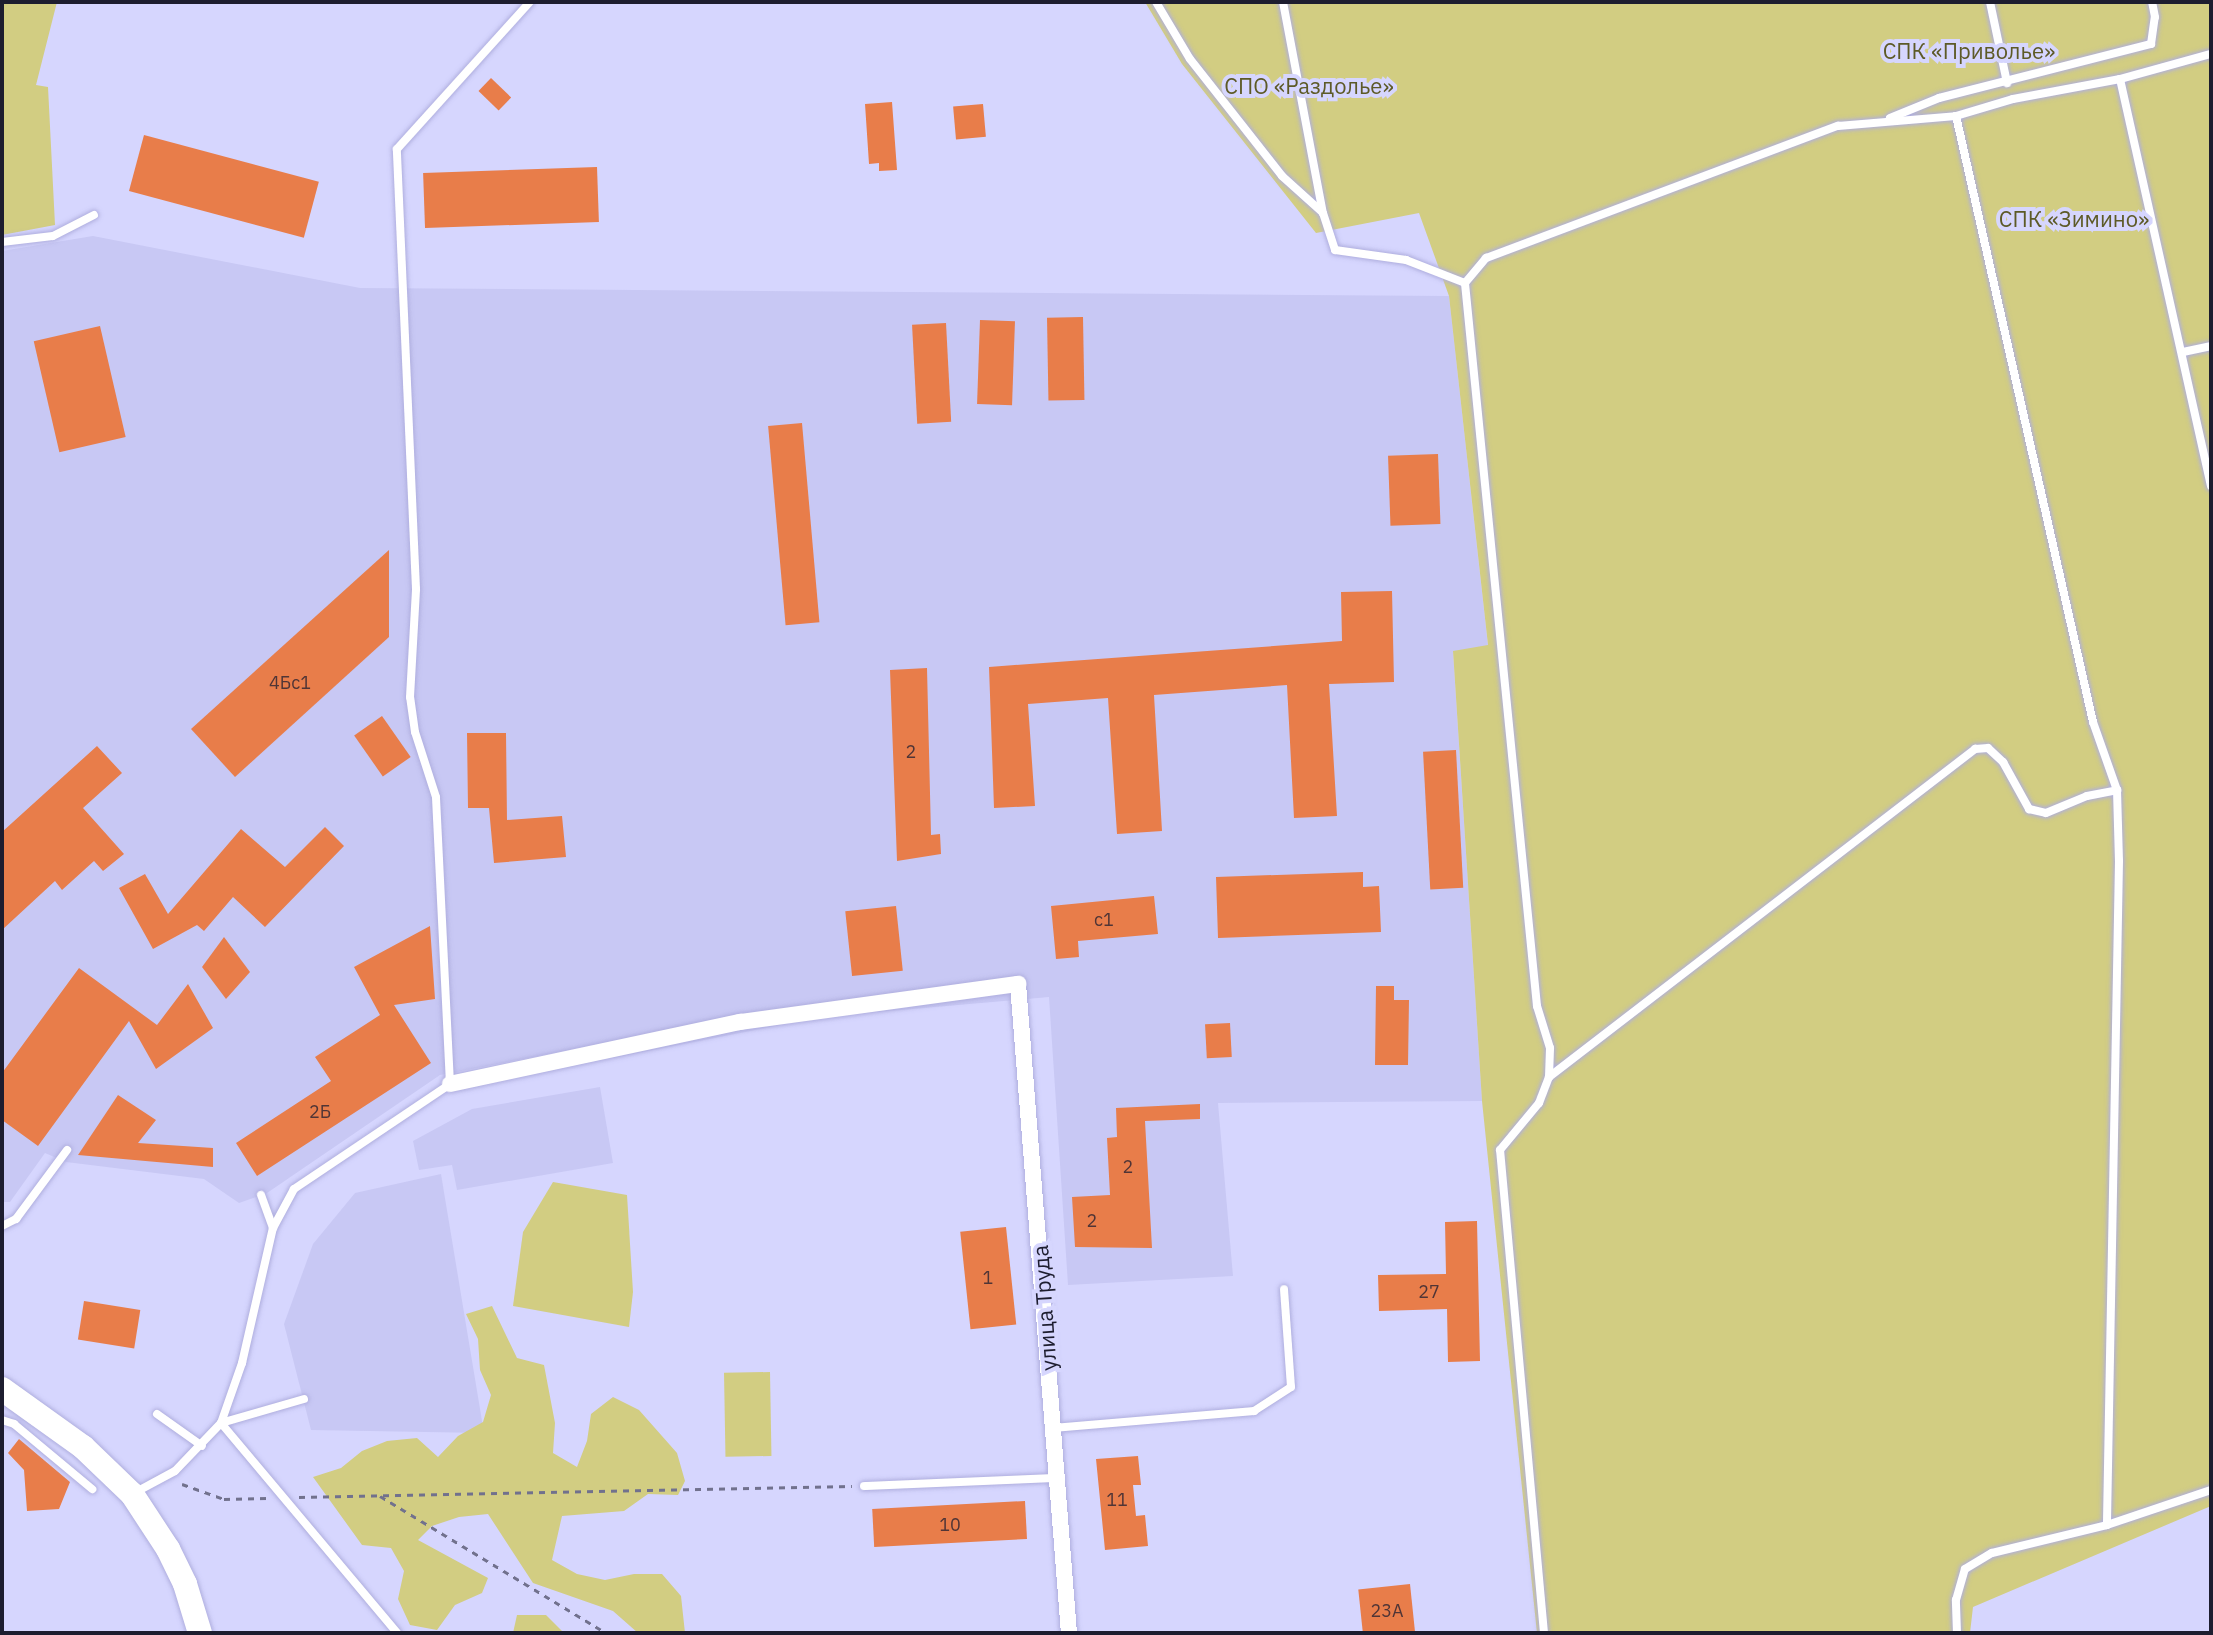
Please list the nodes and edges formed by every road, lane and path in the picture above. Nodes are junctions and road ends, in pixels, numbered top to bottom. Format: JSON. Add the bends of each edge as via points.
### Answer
{"nodes":[{"id":1,"x":530,"y":2,"type":"edge"},
{"id":2,"x":1156,"y":2,"type":"edge"},
{"id":3,"x":1283,"y":2,"type":"edge"},
{"id":4,"x":1990,"y":2,"type":"edge"},
{"id":5,"x":2152,"y":2,"type":"edge"},
{"id":6,"x":2211,"y":54,"type":"edge"},
{"id":7,"x":2120,"y":79,"type":"junction"},
{"id":8,"x":2007,"y":83,"type":"junction"},
{"id":9,"x":1956,"y":116,"type":"junction"},
{"id":10,"x":1882,"y":121,"type":"junction"},
{"id":11,"x":1323,"y":213,"type":"junction"},
{"id":12,"x":94,"y":215,"type":"dead end"},
{"id":13,"x":2,"y":242,"type":"edge"},
{"id":14,"x":1465,"y":283,"type":"junction"},
{"id":15,"x":2211,"y":346,"type":"edge"},
{"id":16,"x":2183,"y":352,"type":"junction"},
{"id":17,"x":2211,"y":486,"type":"edge"},
{"id":18,"x":2117,"y":790,"type":"junction"},
{"id":19,"x":1549,"y":1077,"type":"junction"},
{"id":20,"x":450,"y":1084,"type":"junction"},
{"id":21,"x":67,"y":1150,"type":"dead end"},
{"id":22,"x":261,"y":1195,"type":"dead end"},
{"id":23,"x":2,"y":1226,"type":"edge"},
{"id":24,"x":273,"y":1228,"type":"junction"},
{"id":25,"x":1284,"y":1289,"type":"dead end"},
{"id":26,"x":2,"y":1389,"type":"edge"},
{"id":27,"x":304,"y":1399,"type":"dead end"},
{"id":28,"x":157,"y":1414,"type":"dead end"},
{"id":29,"x":2,"y":1420,"type":"edge"},
{"id":30,"x":221,"y":1423,"type":"junction"},
{"id":31,"x":1053,"y":1428,"type":"junction"},
{"id":32,"x":202,"y":1446,"type":"junction"},
{"id":33,"x":163,"y":1477,"type":"junction"},
{"id":34,"x":1057,"y":1478,"type":"junction"},
{"id":35,"x":864,"y":1486,"type":"joint"},
{"id":36,"x":92,"y":1489,"type":"dead end"},
{"id":37,"x":2211,"y":1490,"type":"edge"},
{"id":38,"x":132,"y":1494,"type":"junction"},
{"id":39,"x":380,"y":1496,"type":"junction"},
{"id":40,"x":283,"y":1498,"type":"junction"},
{"id":41,"x":2107,"y":1525,"type":"junction"},
{"id":42,"x":200,"y":1633,"type":"edge"},
{"id":43,"x":397,"y":1633,"type":"edge"},
{"id":44,"x":606,"y":1633,"type":"edge"},
{"id":45,"x":1069,"y":1633,"type":"edge"},
{"id":46,"x":1544,"y":1633,"type":"edge"},
{"id":47,"x":1957,"y":1633,"type":"edge"}],
"edges":[{"from":1,"to":20,"type":"lane","via":[[397,149],[416,589],[410,697],[436,797]]},
{"from":2,"to":11,"type":"lane","via":[[1217,94],[1282,176]]},
{"from":3,"to":11,"type":"lane"},
{"from":4,"to":8,"type":"lane"},
{"from":5,"to":8,"type":"lane","via":[[2151,44]]},
{"from":6,"to":7,"type":"lane"},
{"from":7,"to":9,"type":"lane","via":[[2013,99]]},
{"from":7,"to":16,"type":"lane"},
{"from":8,"to":10,"type":"lane","via":[[1939,98]]},
{"from":9,"to":10,"type":"lane"},
{"from":9,"to":18,"type":"lane","via":[[2093,722]]},
{"from":10,"to":14,"type":"lane","via":[[1838,126],[1486,258]]},
{"from":11,"to":14,"type":"lane","via":[[1335,250],[1406,260]]},
{"from":12,"to":13,"type":"lane","via":[[53,236]]},
{"from":14,"to":19,"type":"lane","via":[[1537,1006],[1550,1048]]},
{"from":15,"to":16,"type":"lane"},
{"from":16,"to":17,"type":"lane"},
{"from":18,"to":19,"type":"lane","via":[[2046,813],[2029,809],[2003,762],[1988,748],[1975,749]]},
{"from":18,"to":41,"type":"lane"},
{"from":19,"to":46,"type":"lane","via":[[1539,1103],[1500,1150]]},
{"from":20,"to":24,"type":"lane","via":[[294,1189]]},
{"from":20,"to":31,"type":"street","name":"улица Труда","via":[[740,1022],[1018,984]]},
{"from":21,"to":23,"type":"lane","via":[[16,1219]]},
{"from":22,"to":24,"type":"lane"},
{"from":24,"to":30,"type":"lane","via":[[242,1363]]},
{"from":25,"to":31,"type":"lane","via":[[1291,1387],[1254,1411]]},
{"from":26,"to":38,"type":"main road","via":[[83,1447]]},
{"from":27,"to":30,"type":"lane"},
{"from":28,"to":32,"type":"lane"},
{"from":29,"to":36,"type":"lane","via":[[14,1424]]},
{"from":30,"to":32,"type":"lane"},
{"from":30,"to":40,"type":"lane"},
{"from":31,"to":34,"type":"street","name":"улица Труда"},
{"from":32,"to":33,"type":"lane"},
{"from":33,"to":38,"type":"lane"},
{"from":33,"to":40,"type":"path","via":[[224,1499]]},
{"from":34,"to":35,"type":"lane"},
{"from":34,"to":45,"type":"street","name":"улица Труда"},
{"from":35,"to":39,"type":"path"},
{"from":37,"to":41,"type":"lane"},
{"from":38,"to":42,"type":"main road","via":[[168,1549]]},
{"from":39,"to":40,"type":"path"},
{"from":39,"to":44,"type":"path"},
{"from":40,"to":43,"type":"lane"},
{"from":41,"to":47,"type":"lane","via":[[1992,1553],[1965,1569],[1956,1600]]}]}
